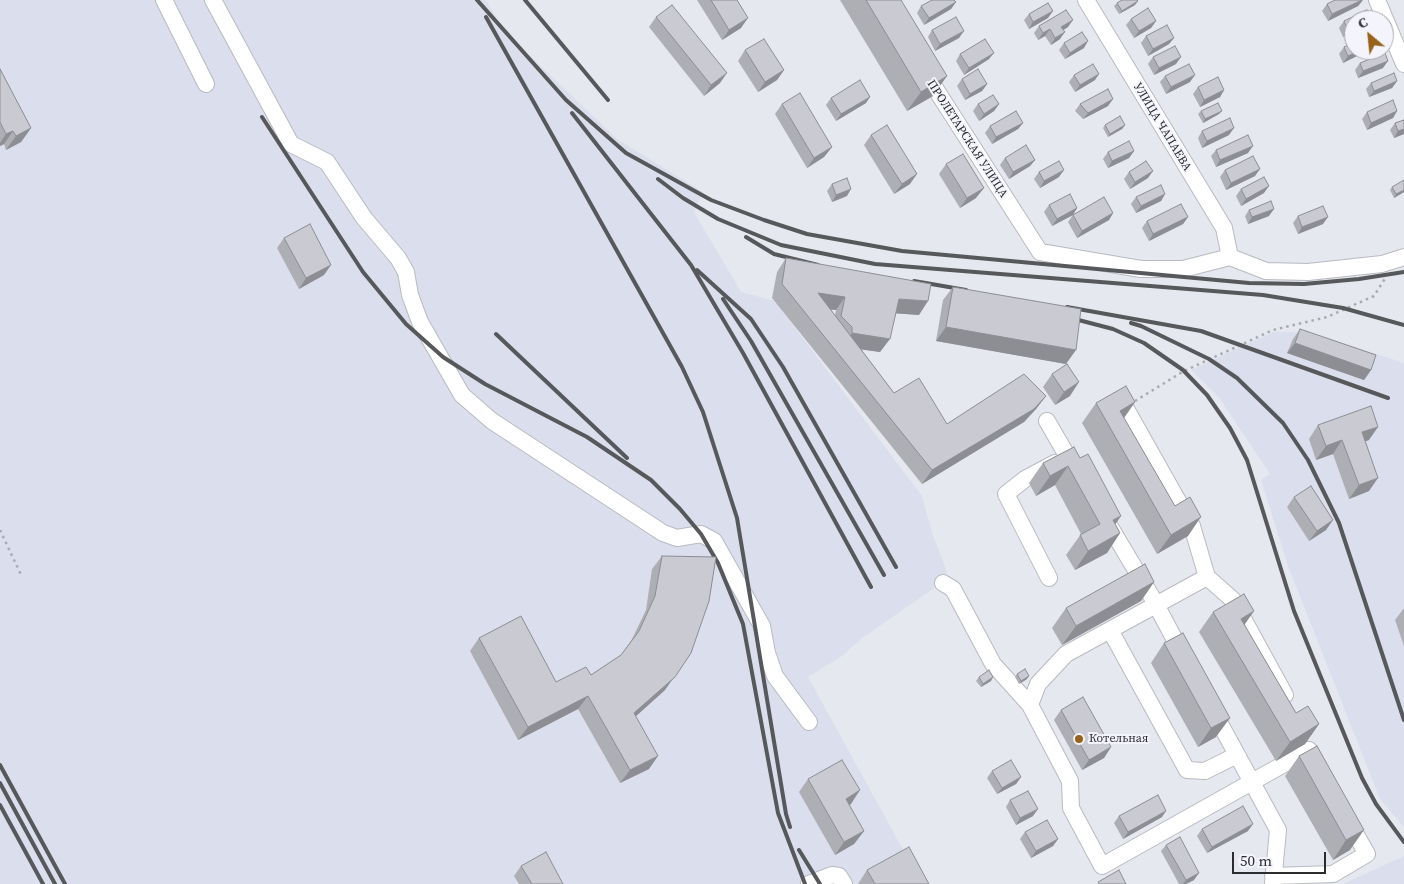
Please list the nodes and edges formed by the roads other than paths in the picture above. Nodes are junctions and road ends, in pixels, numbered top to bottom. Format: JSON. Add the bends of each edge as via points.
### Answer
{"nodes":[{"id":1,"x":164,"y":0,"type":"edge"},
{"id":2,"x":213,"y":0,"type":"edge"},
{"id":3,"x":1086,"y":0,"type":"edge"},
{"id":4,"x":1377,"y":0,"type":"edge"},
{"id":5,"x":916,"y":59,"type":"edge"},
{"id":6,"x":1404,"y":64,"type":"edge"},
{"id":7,"x":206,"y":84,"type":"dead end"},
{"id":8,"x":1230,"y":257,"type":"junction"},
{"id":9,"x":1400,"y":258,"type":"edge"},
{"id":10,"x":1125,"y":407,"type":"edge"},
{"id":11,"x":1047,"y":421,"type":"dead end"},
{"id":12,"x":1068,"y":456,"type":"junction"},
{"id":13,"x":1083,"y":482,"type":"edge"},
{"id":14,"x":1098,"y":507,"type":"edge"},
{"id":15,"x":1207,"y":577,"type":"junction"},
{"id":16,"x":1049,"y":578,"type":"dead end"},
{"id":17,"x":943,"y":583,"type":"dead end"},
{"id":18,"x":1157,"y":605,"type":"junction"},
{"id":19,"x":1110,"y":630,"type":"junction"},
{"id":20,"x":1192,"y":672,"type":"edge"},
{"id":21,"x":1205,"y":697,"type":"edge"},
{"id":22,"x":1030,"y":706,"type":"junction"},
{"id":23,"x":1292,"y":708,"type":"edge"},
{"id":24,"x":809,"y":722,"type":"dead end"},
{"id":25,"x":1304,"y":732,"type":"edge"},
{"id":26,"x":1309,"y":750,"type":"junction"},
{"id":27,"x":1237,"y":755,"type":"junction"},
{"id":28,"x":1251,"y":782,"type":"junction"},
{"id":29,"x":1328,"y":785,"type":"edge"},
{"id":30,"x":1342,"y":811,"type":"edge"},
{"id":31,"x":1273,"y":880,"type":"edge"},
{"id":32,"x":809,"y":884,"type":"edge"},
{"id":33,"x":844,"y":884,"type":"edge"}],
"edges":[{"from":1,"to":7,"type":"street"},
{"from":2,"to":24,"type":"street","via":[[292,144],[327,162],[364,218],[398,258],[406,272],[420,322],[462,395],[492,421],[663,532],[677,538],[701,534],[714,541],[762,626],[775,676]]},
{"from":3,"to":8,"type":"street","name":"УЛИЦА ЧАПАЕВА","via":[[1224,228]]},
{"from":4,"to":6,"type":"street"},
{"from":5,"to":8,"type":"street","name":"ПРОЛЕТАРСКАЯ УЛИЦА","via":[[1040,252],[1141,268],[1183,269]]},
{"from":8,"to":9,"type":"street","via":[[1266,271],[1308,272],[1382,264]]},
{"from":10,"to":15,"type":"street","via":[[1192,526]]},
{"from":11,"to":12,"type":"street"},
{"from":12,"to":13,"type":"street"},
{"from":12,"to":16,"type":"street","via":[[1006,494]]},
{"from":14,"to":18,"type":"street"},
{"from":15,"to":18,"type":"street"},
{"from":15,"to":23,"type":"street","via":[[1233,600]]},
{"from":17,"to":22,"type":"street","via":[[953,590],[992,664]]},
{"from":18,"to":19,"type":"street"},
{"from":18,"to":20,"type":"street"},
{"from":19,"to":22,"type":"street","via":[[1066,654],[1038,684]]},
{"from":19,"to":27,"type":"street","via":[[1187,770],[1205,771]]},
{"from":21,"to":27,"type":"street"},
{"from":22,"to":28,"type":"street","via":[[1070,781],[1071,808],[1102,866]]},
{"from":25,"to":26,"type":"street","via":[[1312,748]]},
{"from":26,"to":28,"type":"street"},
{"from":26,"to":29,"type":"street"},
{"from":27,"to":28,"type":"street"},
{"from":28,"to":31,"type":"street","via":[[1278,830]]},
{"from":30,"to":31,"type":"street","via":[[1367,854],[1333,874]]},
{"from":32,"to":33,"type":"street","via":[[832,875],[839,876]]}]}
